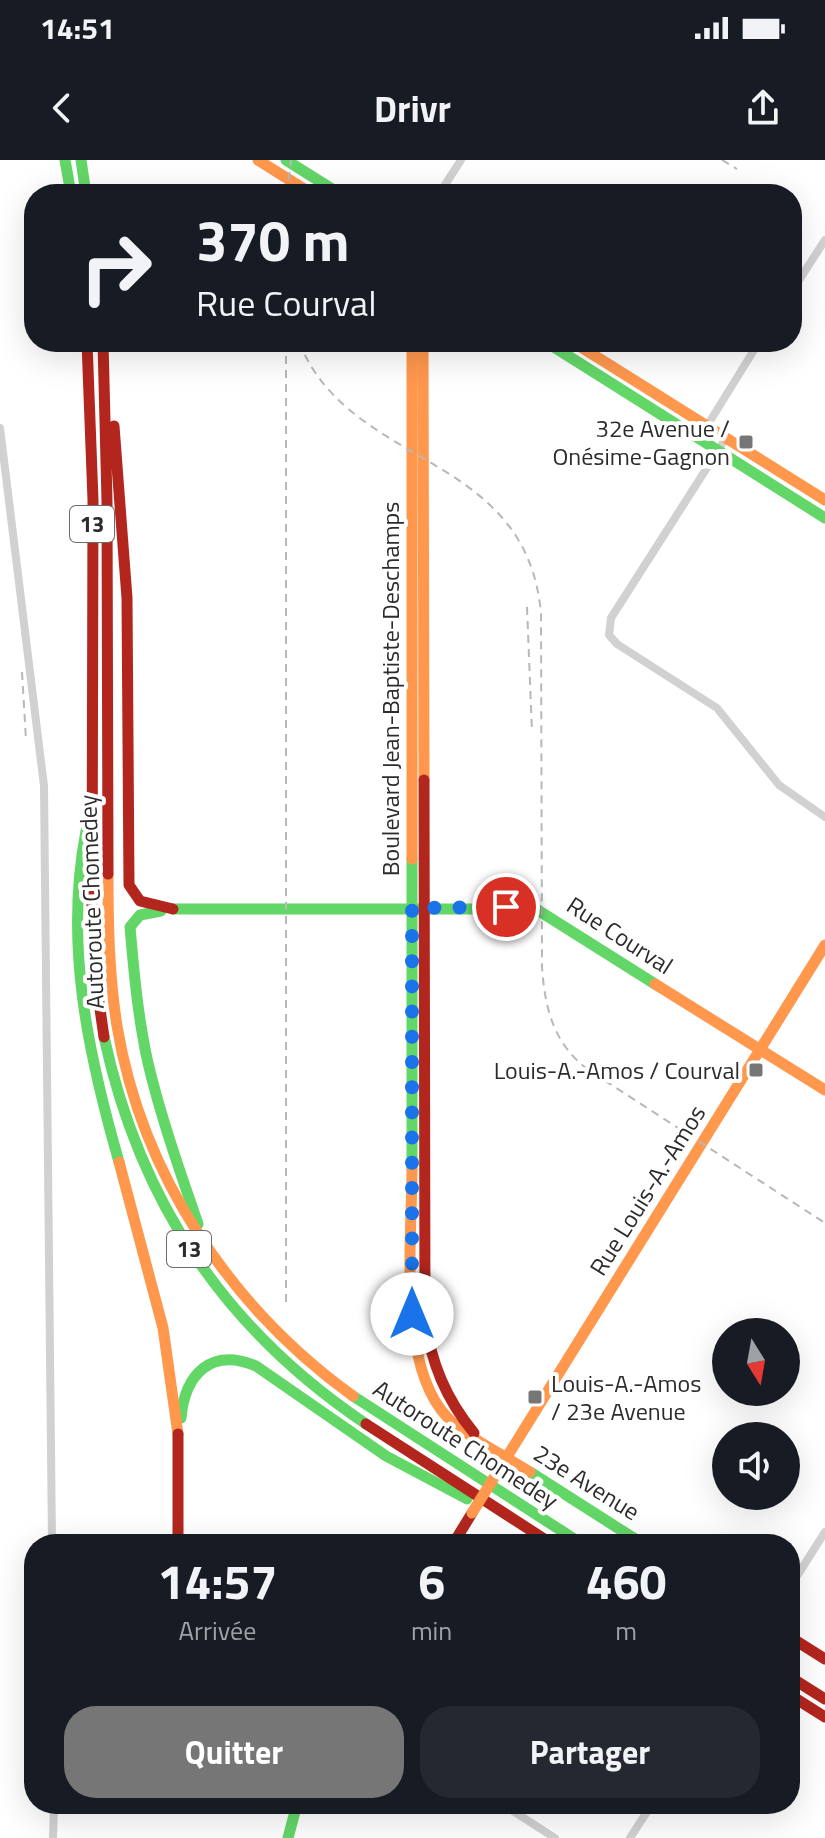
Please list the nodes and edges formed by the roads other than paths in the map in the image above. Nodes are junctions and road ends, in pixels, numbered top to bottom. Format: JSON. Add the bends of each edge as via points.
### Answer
{"nodes":[{"id":1,"x":65,"y":160,"type":"edge"},
{"id":2,"x":81,"y":160,"type":"edge"},
{"id":3,"x":258,"y":160,"type":"edge"},
{"id":4,"x":286,"y":160,"type":"edge"},
{"id":5,"x":461,"y":160,"type":"edge"},
{"id":6,"x":69,"y":184,"type":"edge"},
{"id":7,"x":85,"y":184,"type":"edge"},
{"id":8,"x":304,"y":184,"type":"edge"},
{"id":9,"x":311,"y":184,"type":"edge"},
{"id":10,"x":445,"y":184,"type":"edge"},
{"id":11,"x":825,"y":240,"type":"edge"},
{"id":12,"x":802,"y":276,"type":"edge"},
{"id":13,"x":87,"y":352,"type":"edge"},
{"id":14,"x":103,"y":352,"type":"edge"},
{"id":15,"x":104,"y":352,"type":"edge"},
{"id":16,"x":413,"y":352,"type":"edge"},
{"id":17,"x":422,"y":352,"type":"edge"},
{"id":18,"x":562,"y":352,"type":"edge"},
{"id":19,"x":589,"y":352,"type":"edge"},
{"id":20,"x":753,"y":352,"type":"edge"},
{"id":21,"x":707,"y":426,"type":"junction"},
{"id":22,"x":0,"y":428,"type":"edge"},
{"id":23,"x":418,"y":432,"type":"junction"},
{"id":24,"x":726,"y":438,"type":"junction"},
{"id":25,"x":717,"y":450,"type":"junction"},
{"id":26,"x":825,"y":500,"type":"edge"},
{"id":27,"x":825,"y":518,"type":"edge"},
{"id":28,"x":93,"y":795,"type":"junction"},
{"id":29,"x":825,"y":817,"type":"edge"},
{"id":30,"x":418,"y":908,"type":"junction"},
{"id":31,"x":173,"y":909,"type":"junction"},
{"id":32,"x":825,"y":945,"type":"edge"},
{"id":33,"x":760,"y":1049,"type":"junction"},
{"id":34,"x":825,"y":1090,"type":"edge"},
{"id":35,"x":207,"y":1248,"type":"junction"},
{"id":36,"x":178,"y":1434,"type":"junction"},
{"id":37,"x":507,"y":1458,"type":"junction"},
{"id":38,"x":825,"y":1532,"type":"edge"},
{"id":39,"x":52,"y":1534,"type":"edge"},
{"id":40,"x":178,"y":1534,"type":"edge"},
{"id":41,"x":459,"y":1534,"type":"edge"},
{"id":42,"x":533,"y":1534,"type":"edge"},
{"id":43,"x":536,"y":1534,"type":"edge"},
{"id":44,"x":566,"y":1534,"type":"edge"},
{"id":45,"x":627,"y":1534,"type":"edge"},
{"id":46,"x":800,"y":1571,"type":"edge"},
{"id":47,"x":800,"y":1643,"type":"edge"},
{"id":48,"x":825,"y":1659,"type":"edge"},
{"id":49,"x":800,"y":1683,"type":"edge"},
{"id":50,"x":825,"y":1699,"type":"edge"},
{"id":51,"x":800,"y":1701,"type":"edge"},
{"id":52,"x":825,"y":1717,"type":"edge"},
{"id":53,"x":54,"y":1814,"type":"edge"},
{"id":54,"x":294,"y":1814,"type":"edge"},
{"id":55,"x":518,"y":1814,"type":"edge"},
{"id":56,"x":646,"y":1814,"type":"edge"},
{"id":57,"x":53,"y":1838,"type":"edge"},
{"id":58,"x":288,"y":1838,"type":"edge"},
{"id":59,"x":555,"y":1838,"type":"edge"},
{"id":60,"x":630,"y":1838,"type":"edge"}],
"edges":[{"from":1,"to":6,"type":"main road"},
{"from":2,"to":7,"type":"main road"},
{"from":3,"to":8,"type":"main road"},
{"from":4,"to":9,"type":"main road"},
{"from":5,"to":10,"type":"street"},
{"from":11,"to":12,"type":"street"},
{"from":13,"to":28,"type":"main road","name":"Autoroute Chomedey","number":"13"},
{"from":14,"to":35,"type":"main road","name":"Autoroute Chomedey","number":"13","via":[[112,990],[124,1058],[146,1131],[171,1188]]},
{"from":15,"to":31,"type":"main road","via":[[119,472],[128,632],[129,885],[138,902]]},
{"from":16,"to":23,"type":"main road","name":"Boulevard Jean-Baptiste-Deschamps"},
{"from":17,"to":23,"type":"main road","name":"Boulevard Jean-Baptiste-Deschamps"},
{"from":18,"to":25,"type":"main road"},
{"from":19,"to":21,"type":"main road"},
{"from":20,"to":21,"type":"street"},
{"from":21,"to":24,"type":"main road"},
{"from":22,"to":39,"type":"street","via":[[44,786]]},
{"from":23,"to":30,"type":"main road","name":"Boulevard Jean-Baptiste-Deschamps"},
{"from":24,"to":25,"type":"street"},
{"from":24,"to":26,"type":"main road"},
{"from":25,"to":27,"type":"main road"},
{"from":25,"to":29,"type":"street","via":[[611,618],[609,635],[717,708],[779,785]]},
{"from":28,"to":36,"type":"main road","via":[[78,877],[83,1016],[160,1311]]},
{"from":28,"to":43,"type":"main road","name":"Autoroute Chomedey","number":"13","via":[[94,957],[103,1034],[133,1141],[185,1244],[251,1329],[311,1385]]},
{"from":30,"to":31,"type":"main road","name":"Rue Courval"},
{"from":30,"to":33,"type":"main road","name":"Rue Courval","via":[[536,909]]},
{"from":30,"to":37,"type":"main road","name":"Boulevard Jean-Baptiste-Deschamps","via":[[427,1338],[450,1401],[483,1442]]},
{"from":31,"to":35,"type":"main road","via":[[142,914],[133,921],[133,968],[156,1098]]},
{"from":32,"to":33,"type":"main road","name":"Rue Louis-A.-Amos"},
{"from":33,"to":34,"type":"main road","name":"Rue Courval"},
{"from":33,"to":37,"type":"main road","name":"Rue Louis-A.-Amos"},
{"from":35,"to":44,"type":"main road","name":"Autoroute Chomedey","number":"13","via":[[255,1310],[317,1370]]},
{"from":36,"to":40,"type":"main road"},
{"from":36,"to":42,"type":"main road","via":[[185,1393],[198,1372],[226,1359],[250,1363],[398,1463]]},
{"from":37,"to":41,"type":"main road","name":"Rue Louis-A.-Amos","bridge":true},
{"from":37,"to":45,"type":"main road","name":"23e Avenue"},
{"from":38,"to":46,"type":"street"},
{"from":47,"to":48,"type":"main road"},
{"from":49,"to":50,"type":"main road"},
{"from":51,"to":52,"type":"main road"},
{"from":53,"to":57,"type":"street"},
{"from":54,"to":58,"type":"main road"},
{"from":55,"to":59,"type":"street"},
{"from":56,"to":60,"type":"street"}]}
